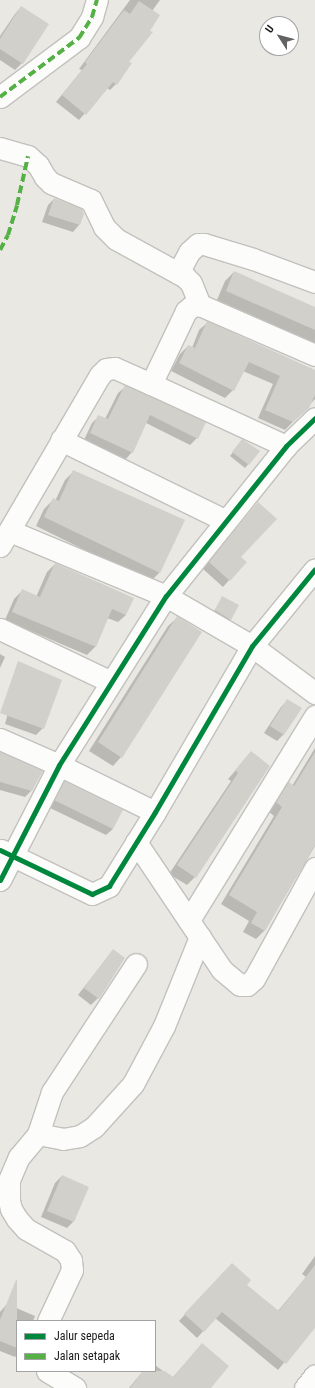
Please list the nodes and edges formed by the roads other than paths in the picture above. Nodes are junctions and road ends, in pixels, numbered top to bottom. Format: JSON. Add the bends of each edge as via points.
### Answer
{"nodes":[{"id":1,"x":97,"y":0,"type":"edge"},
{"id":2,"x":0,"y":97,"type":"edge"},
{"id":3,"x":0,"y":148,"type":"edge"},
{"id":4,"x":178,"y":273,"type":"junction"},
{"id":5,"x":315,"y":282,"type":"edge"},
{"id":6,"x":200,"y":305,"type":"junction"},
{"id":7,"x":315,"y":356,"type":"edge"},
{"id":8,"x":151,"y":384,"type":"junction"},
{"id":9,"x":315,"y":418,"type":"edge"},
{"id":10,"x":60,"y":440,"type":"junction"},
{"id":11,"x":286,"y":446,"type":"junction"},
{"id":12,"x":226,"y":521,"type":"junction"},
{"id":13,"x":5,"y":539,"type":"edge"},
{"id":14,"x":315,"y":570,"type":"edge"},
{"id":15,"x":166,"y":596,"type":"junction"},
{"id":16,"x":0,"y":629,"type":"edge"},
{"id":17,"x":252,"y":646,"type":"junction"},
{"id":18,"x":111,"y":682,"type":"junction"},
{"id":19,"x":315,"y":693,"type":"edge"},
{"id":20,"x":315,"y":716,"type":"edge"},
{"id":21,"x":0,"y":739,"type":"edge"},
{"id":22,"x":59,"y":764,"type":"junction"},
{"id":23,"x":155,"y":812,"type":"junction"},
{"id":24,"x":136,"y":842,"type":"junction"},
{"id":25,"x":6,"y":853,"type":"edge"},
{"id":26,"x":315,"y":868,"type":"edge"},
{"id":27,"x":0,"y":880,"type":"edge"},
{"id":28,"x":189,"y":920,"type":"junction"},
{"id":29,"x":200,"y":937,"type":"junction"},
{"id":30,"x":136,"y":964,"type":"dead end"},
{"id":31,"x":38,"y":1134,"type":"junction"},
{"id":32,"x":48,"y":1320,"type":"edge"},
{"id":33,"x":49,"y":1372,"type":"edge"},
{"id":34,"x":315,"y":1375,"type":"edge"},
{"id":35,"x":75,"y":1388,"type":"edge"},
{"id":36,"x":305,"y":1388,"type":"edge"}],
"edges":[{"from":1,"to":2,"type":"street","via":[[92,17],[79,38]]},
{"from":3,"to":4,"type":"street","via":[[28,156],[51,183],[86,196],[93,202],[104,226],[116,239]]},
{"from":4,"to":5,"type":"street","via":[[190,252],[198,244],[204,244]]},
{"from":4,"to":6,"type":"street","via":[[191,283]]},
{"from":6,"to":7,"type":"street"},
{"from":6,"to":8,"type":"street","via":[[192,306],[186,311]]},
{"from":8,"to":10,"type":"street","via":[[115,368],[106,369]]},
{"from":8,"to":11,"type":"street"},
{"from":9,"to":11,"type":"street"},
{"from":10,"to":12,"type":"street"},
{"from":10,"to":13,"type":"street"},
{"from":11,"to":12,"type":"street"},
{"from":12,"to":15,"type":"street"},
{"from":13,"to":15,"type":"street"},
{"from":14,"to":17,"type":"street"},
{"from":15,"to":17,"type":"street"},
{"from":15,"to":18,"type":"street"},
{"from":16,"to":18,"type":"street"},
{"from":17,"to":19,"type":"street"},
{"from":17,"to":23,"type":"street"},
{"from":18,"to":22,"type":"street"},
{"from":20,"to":28,"type":"street"},
{"from":21,"to":22,"type":"street"},
{"from":22,"to":23,"type":"street"},
{"from":22,"to":25,"type":"street"},
{"from":23,"to":24,"type":"street"},
{"from":24,"to":25,"type":"street","via":[[109,886],[92,894]]},
{"from":24,"to":28,"type":"street"},
{"from":25,"to":27,"type":"street"},
{"from":26,"to":29,"type":"street","via":[[254,979],[247,985],[240,985],[222,970]]},
{"from":28,"to":29,"type":"street"},
{"from":29,"to":31,"type":"street","via":[[164,1026],[134,1084],[94,1127],[80,1136],[63,1139]]},
{"from":30,"to":31,"type":"street","via":[[52,1092]]},
{"from":31,"to":32,"type":"street","via":[[19,1157],[8,1180],[8,1200],[11,1209],[26,1229],[65,1251],[71,1260],[72,1270]]},
{"from":33,"to":35,"type":"street"},
{"from":34,"to":36,"type":"street"}]}
